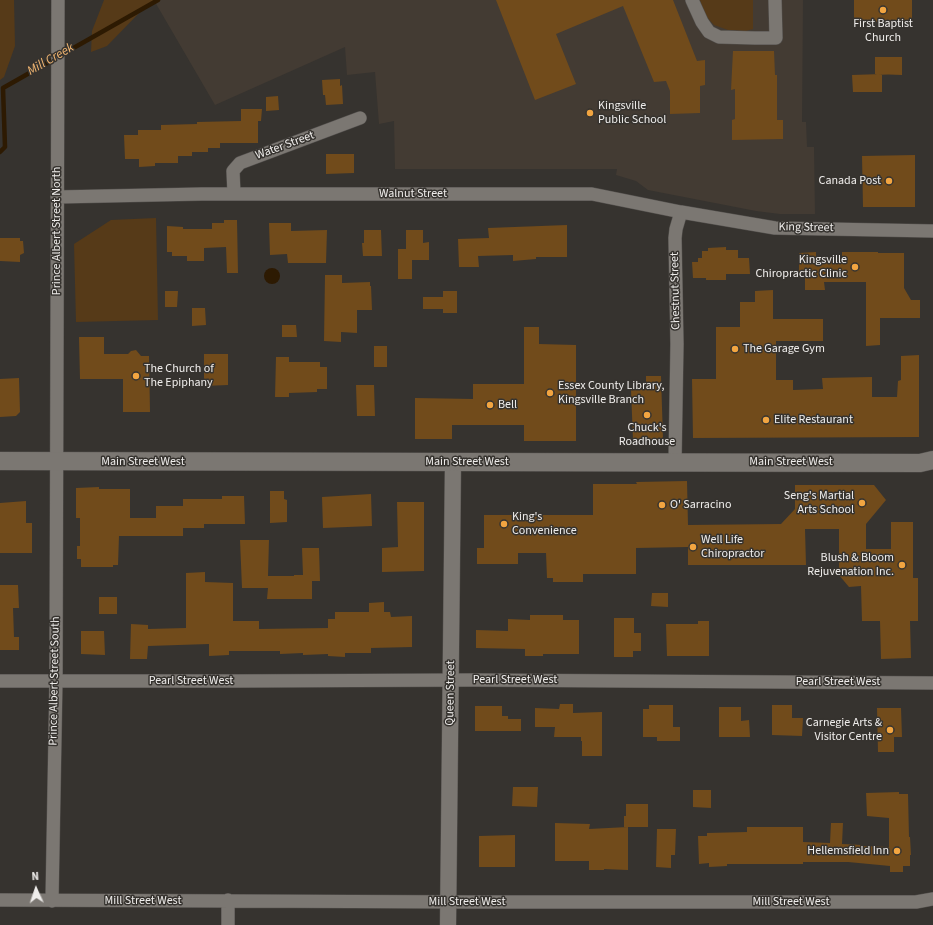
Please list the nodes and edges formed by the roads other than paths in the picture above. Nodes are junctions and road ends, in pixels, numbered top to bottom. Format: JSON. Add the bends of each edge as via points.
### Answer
{"nodes":[{"id":1,"x":58,"y":0,"type":"edge"},
{"id":2,"x":692,"y":0,"type":"edge"},
{"id":3,"x":775,"y":0,"type":"edge"},
{"id":4,"x":360,"y":118,"type":"dead end"},
{"id":5,"x":234,"y":194,"type":"junction"},
{"id":6,"x":57,"y":197,"type":"junction"},
{"id":7,"x":681,"y":212,"type":"junction"},
{"id":8,"x":933,"y":231,"type":"edge"},
{"id":9,"x":933,"y":460,"type":"edge"},
{"id":10,"x":0,"y":461,"type":"edge"},
{"id":11,"x":56,"y":462,"type":"junction"},
{"id":12,"x":454,"y":462,"type":"junction"},
{"id":13,"x":675,"y":462,"type":"junction"},
{"id":14,"x":56,"y":680,"type":"junction"},
{"id":15,"x":452,"y":680,"type":"junction"},
{"id":16,"x":0,"y":681,"type":"edge"},
{"id":17,"x":933,"y":683,"type":"edge"},
{"id":18,"x":933,"y":899,"type":"edge"},
{"id":19,"x":0,"y":900,"type":"edge"},
{"id":20,"x":228,"y":900,"type":"junction"},
{"id":21,"x":52,"y":901,"type":"junction"},
{"id":22,"x":448,"y":902,"type":"junction"},
{"id":23,"x":228,"y":925,"type":"edge"},
{"id":24,"x":448,"y":925,"type":"edge"}],
"edges":[{"from":1,"to":6,"type":"street","name":"Prince Albert Street North"},
{"from":2,"to":3,"type":"street","via":[[709,32],[719,37],[776,38]]},
{"from":4,"to":5,"type":"street","name":"Water Street","via":[[240,164],[233,171]]},
{"from":5,"to":6,"type":"street","name":"Walnut Street"},
{"from":5,"to":7,"type":"street","name":"Walnut Street","via":[[592,194]]},
{"from":6,"to":11,"type":"street","name":"Prince Albert Street North"},
{"from":7,"to":8,"type":"street","name":"King Street","via":[[775,228]]},
{"from":7,"to":13,"type":"street","name":"Chestnut Street","via":[[676,229]]},
{"from":9,"to":13,"type":"main road","name":"Main Street West","via":[[920,463]]},
{"from":10,"to":11,"type":"main road","name":"Main Street West"},
{"from":11,"to":12,"type":"main road","name":"Main Street West"},
{"from":11,"to":14,"type":"street","name":"Prince Albert Street South"},
{"from":12,"to":13,"type":"main road","name":"Main Street West"},
{"from":12,"to":15,"type":"street","name":"Queen Street"},
{"from":14,"to":15,"type":"street","name":"Pearl Street West"},
{"from":14,"to":16,"type":"street","name":"Pearl Street West"},
{"from":14,"to":21,"type":"street","name":"Prince Albert Street South"},
{"from":15,"to":17,"type":"street","name":"Pearl Street West"},
{"from":15,"to":22,"type":"street","name":"Queen Street"},
{"from":18,"to":22,"type":"street","name":"Mill Street West","via":[[916,902]]},
{"from":19,"to":21,"type":"street","name":"Mill Street West"},
{"from":20,"to":21,"type":"street","name":"Mill Street West"},
{"from":20,"to":22,"type":"street","name":"Mill Street West"},
{"from":20,"to":23,"type":"street"},
{"from":22,"to":24,"type":"street","name":"Queen Street"}]}
